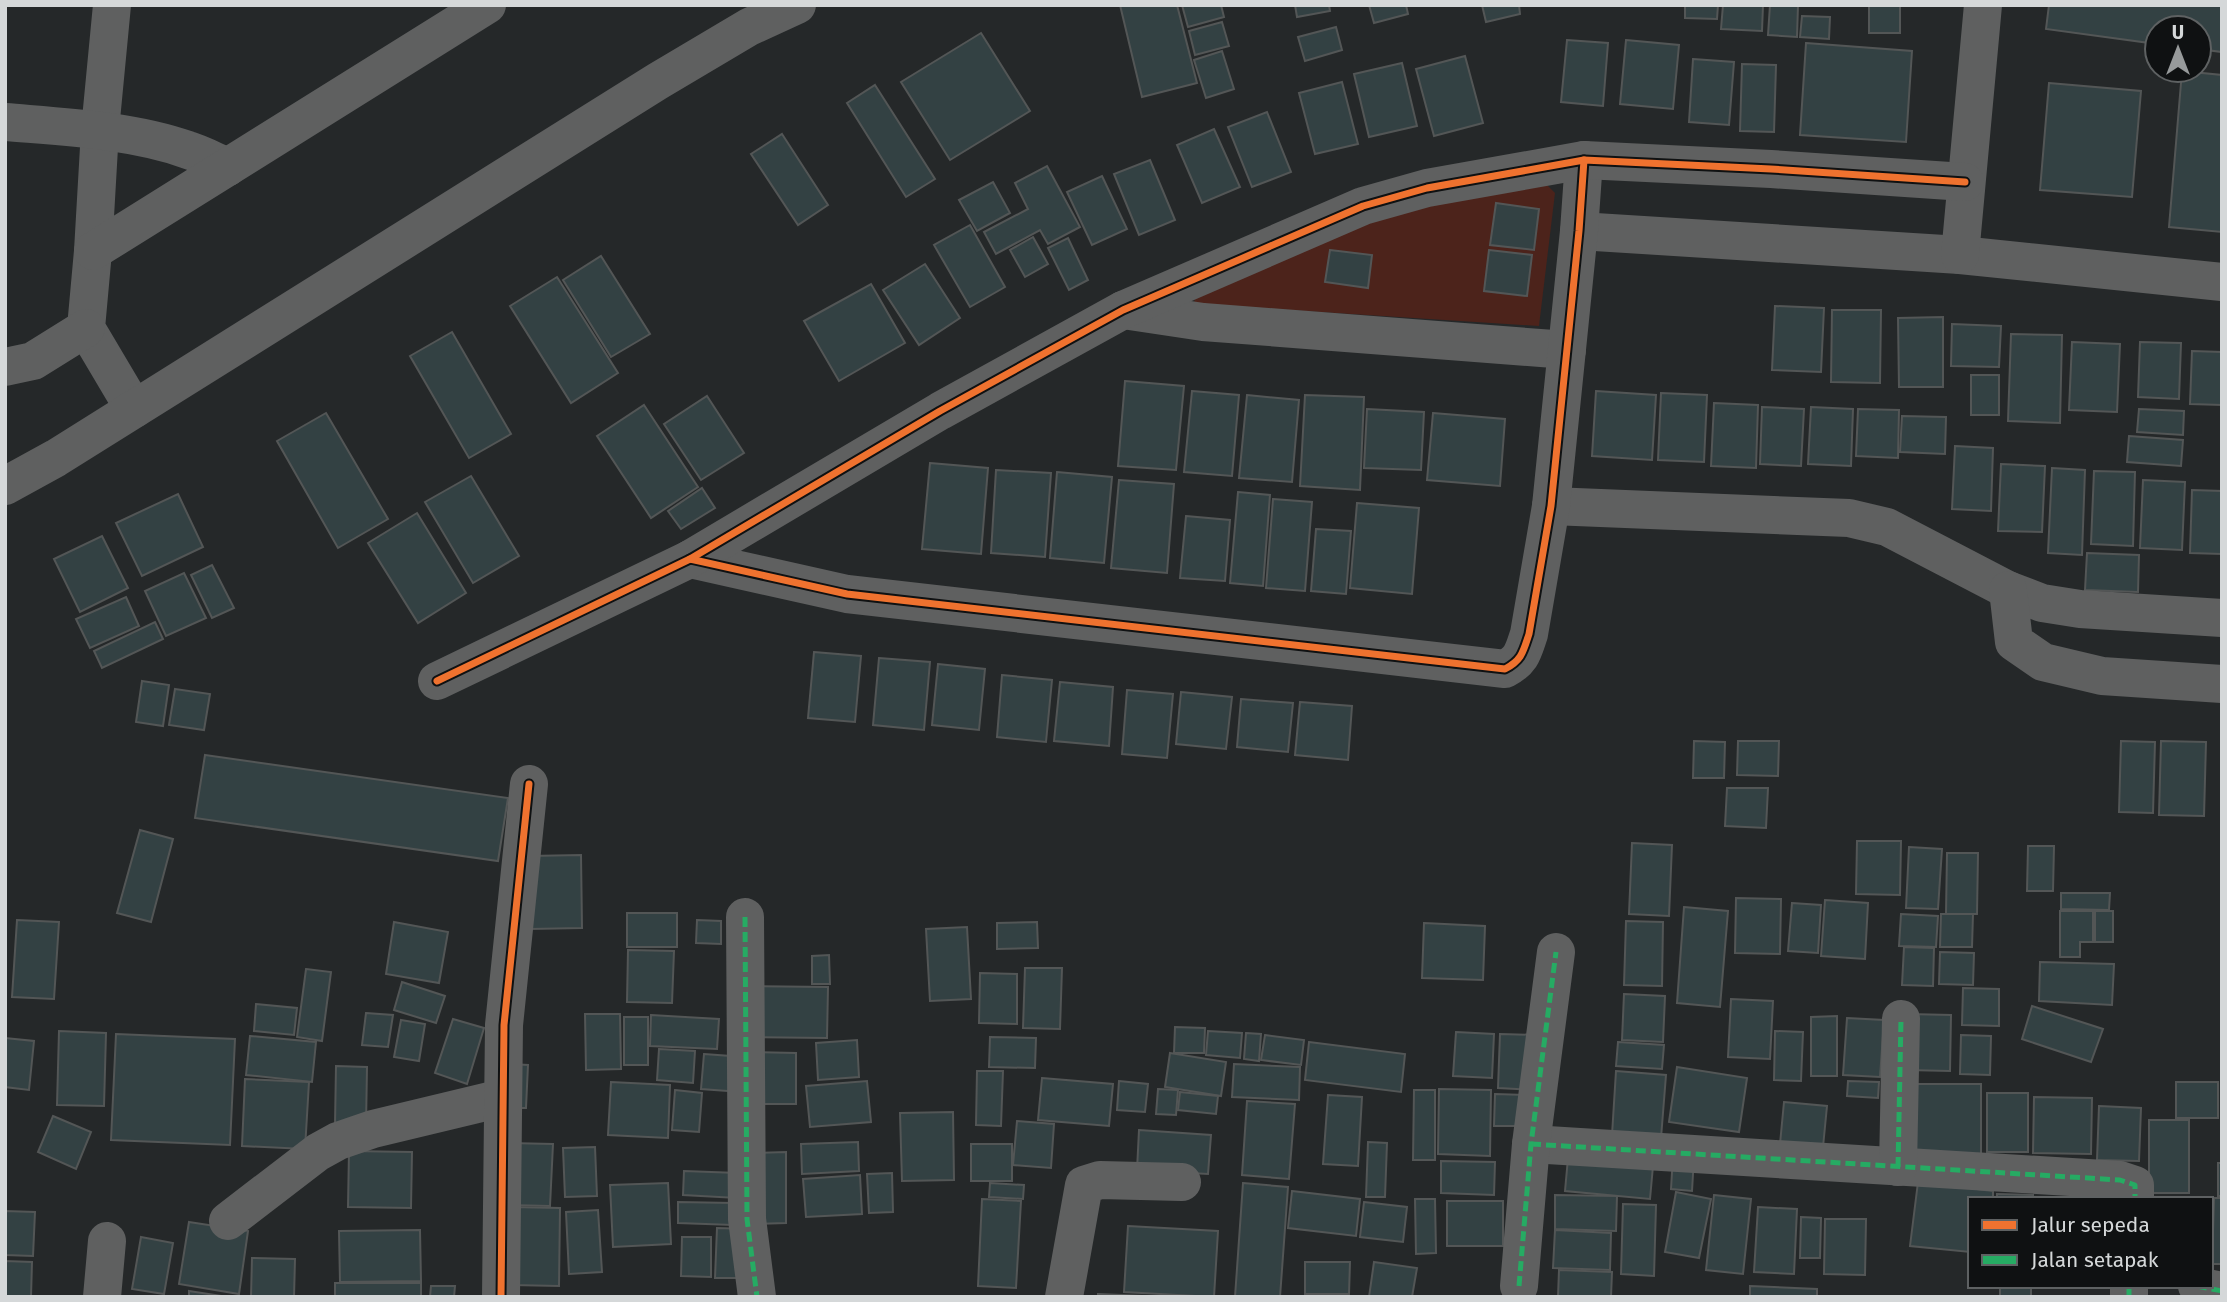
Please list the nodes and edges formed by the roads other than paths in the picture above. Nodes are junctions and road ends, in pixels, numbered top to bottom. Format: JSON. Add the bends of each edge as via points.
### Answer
{"nodes":[{"id":1,"x":113,"y":5,"type":"edge"},
{"id":2,"x":487,"y":5,"type":"edge"},
{"id":3,"x":797,"y":5,"type":"edge"},
{"id":4,"x":1983,"y":5,"type":"edge"},
{"id":5,"x":5,"y":122,"type":"edge"},
{"id":6,"x":100,"y":130,"type":"junction"},
{"id":7,"x":1584,"y":160,"type":"junction"},
{"id":8,"x":228,"y":167,"type":"junction"},
{"id":9,"x":1965,"y":182,"type":"junction"},
{"id":10,"x":1579,"y":231,"type":"junction"},
{"id":11,"x":93,"y":251,"type":"junction"},
{"id":12,"x":1960,"y":256,"type":"junction"},
{"id":13,"x":2222,"y":282,"type":"edge"},
{"id":14,"x":1123,"y":310,"type":"junction"},
{"id":15,"x":86,"y":328,"type":"junction"},
{"id":16,"x":1567,"y":350,"type":"junction"},
{"id":17,"x":5,"y":367,"type":"edge"},
{"id":18,"x":134,"y":410,"type":"junction"},
{"id":19,"x":5,"y":486,"type":"edge"},
{"id":20,"x":1551,"y":506,"type":"junction"},
{"id":21,"x":690,"y":559,"type":"junction"},
{"id":22,"x":2008,"y":590,"type":"junction"},
{"id":23,"x":2222,"y":618,"type":"edge"},
{"id":24,"x":437,"y":681,"type":"dead end"},
{"id":25,"x":2222,"y":684,"type":"edge"},
{"id":26,"x":529,"y":784,"type":"dead end"},
{"id":27,"x":745,"y":917,"type":"dead end"},
{"id":28,"x":1556,"y":952,"type":"dead end"},
{"id":29,"x":1901,"y":1019,"type":"dead end"},
{"id":30,"x":502,"y":1098,"type":"junction"},
{"id":31,"x":1531,"y":1144,"type":"junction"},
{"id":32,"x":1898,"y":1167,"type":"junction"},
{"id":33,"x":1182,"y":1182,"type":"dead end"},
{"id":34,"x":2135,"y":1197,"type":"edge"},
{"id":35,"x":228,"y":1222,"type":"dead end"},
{"id":36,"x":107,"y":1241,"type":"dead end"},
{"id":37,"x":1519,"y":1286,"type":"dead end"},
{"id":38,"x":102,"y":1297,"type":"edge"},
{"id":39,"x":500,"y":1297,"type":"edge"},
{"id":40,"x":757,"y":1297,"type":"edge"},
{"id":41,"x":1064,"y":1297,"type":"edge"}],
"edges":[{"from":1,"to":6,"type":"street"},
{"from":2,"to":8,"type":"street"},
{"from":3,"to":18,"type":"street","via":[[658,81]]},
{"from":4,"to":9,"type":"street"},
{"from":5,"to":6,"type":"street"},
{"from":6,"to":8,"type":"street","via":[[179,147]]},
{"from":6,"to":11,"type":"street"},
{"from":7,"to":9,"type":"street"},
{"from":7,"to":10,"type":"street"},
{"from":7,"to":14,"type":"street","via":[[1427,188],[1363,206]]},
{"from":8,"to":11,"type":"street"},
{"from":9,"to":12,"type":"street"},
{"from":10,"to":12,"type":"street"},
{"from":10,"to":16,"type":"street"},
{"from":11,"to":15,"type":"street"},
{"from":12,"to":13,"type":"street"},
{"from":14,"to":16,"type":"street","via":[[1203,322]]},
{"from":14,"to":21,"type":"street","via":[[940,411]]},
{"from":15,"to":17,"type":"street","via":[[33,361]]},
{"from":15,"to":18,"type":"street"},
{"from":16,"to":20,"type":"street"},
{"from":18,"to":19,"type":"street"},
{"from":20,"to":21,"type":"street","via":[[1523,653],[1505,669],[847,594]]},
{"from":20,"to":22,"type":"street","via":[[1849,518],[1887,527]]},
{"from":21,"to":24,"type":"street"},
{"from":22,"to":23,"type":"street","via":[[2042,603],[2080,609]]},
{"from":22,"to":25,"type":"street","via":[[2014,642],[2043,663],[2102,676]]},
{"from":26,"to":30,"type":"street","via":[[504,1025]]},
{"from":27,"to":40,"type":"street","via":[[747,1219]]},
{"from":28,"to":31,"type":"street"},
{"from":29,"to":32,"type":"street"},
{"from":30,"to":35,"type":"street","via":[[338,1141]]},
{"from":30,"to":39,"type":"street"},
{"from":31,"to":32,"type":"street"},
{"from":31,"to":37,"type":"street"},
{"from":32,"to":34,"type":"street","via":[[2120,1180],[2135,1185]]},
{"from":33,"to":41,"type":"street","via":[[1100,1180],[1084,1185]]},
{"from":36,"to":38,"type":"street"}]}
